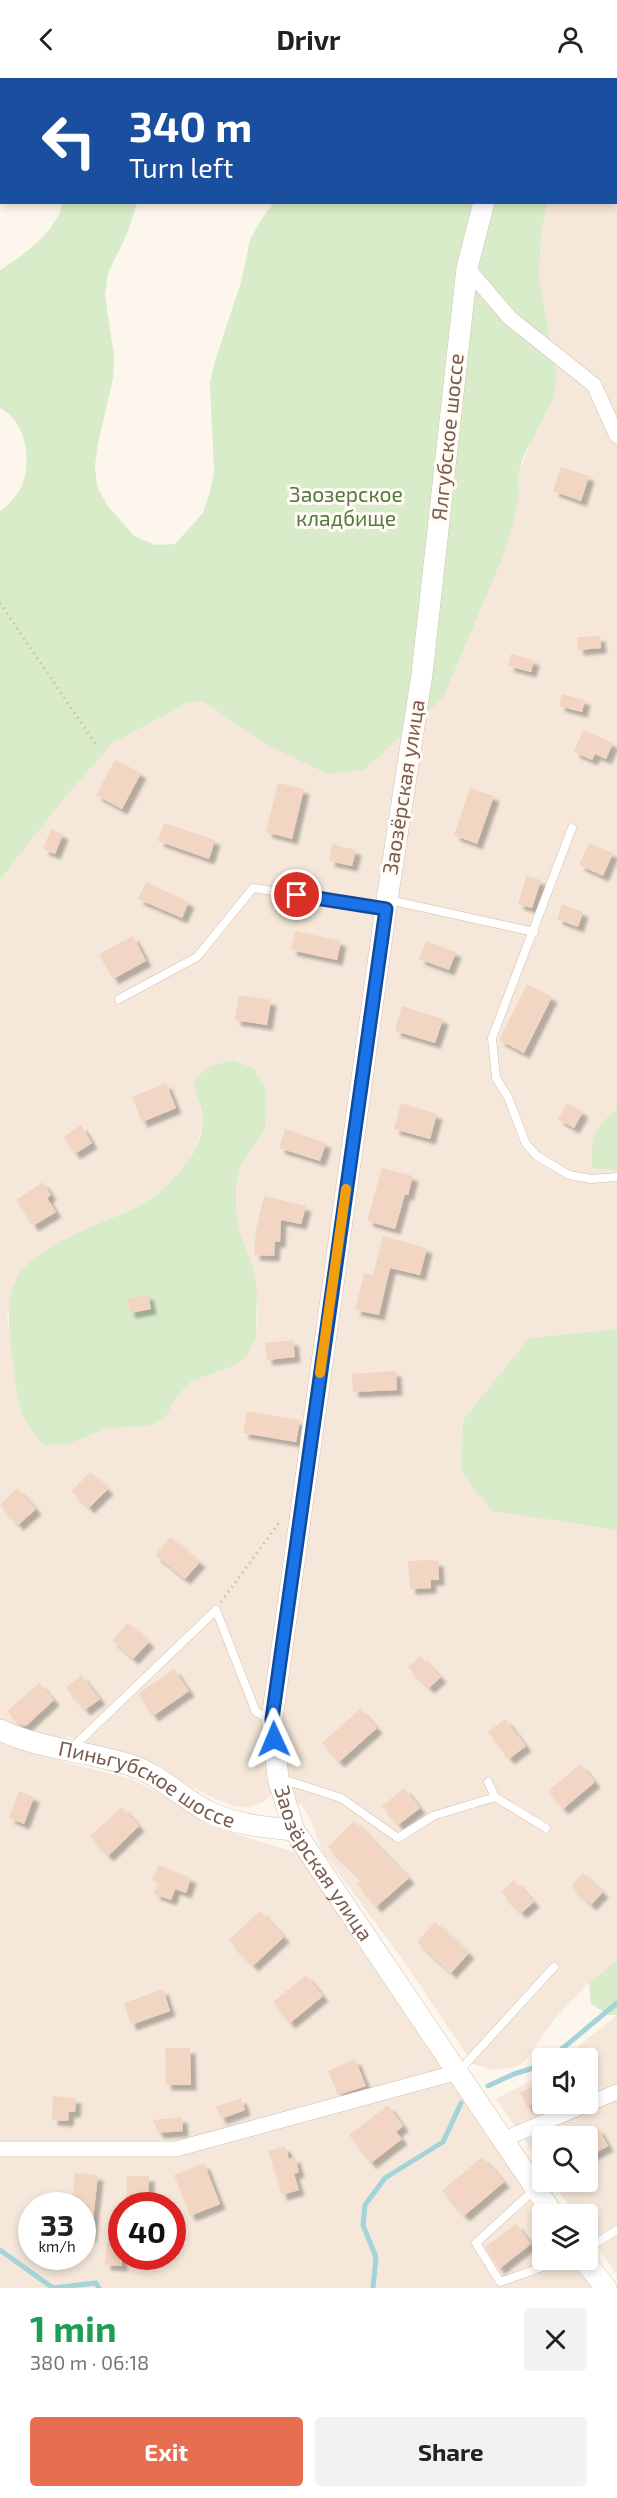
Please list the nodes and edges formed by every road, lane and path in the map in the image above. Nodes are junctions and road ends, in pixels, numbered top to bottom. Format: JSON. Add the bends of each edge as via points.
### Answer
{"nodes":[{"id":1,"x":483,"y":204,"type":"edge"},
{"id":2,"x":467,"y":268,"type":"junction"},
{"id":3,"x":617,"y":436,"type":"edge"},
{"id":4,"x":0,"y":603,"type":"edge"},
{"id":5,"x":422,"y":674,"type":"joint"},
{"id":6,"x":98,"y":746,"type":"dead end"},
{"id":7,"x":572,"y":828,"type":"dead end"},
{"id":8,"x":387,"y":904,"type":"junction"},
{"id":9,"x":534,"y":932,"type":"junction"},
{"id":10,"x":119,"y":999,"type":"dead end"},
{"id":11,"x":617,"y":1177,"type":"edge"},
{"id":12,"x":285,"y":1514,"type":"dead end"},
{"id":13,"x":216,"y":1611,"type":"junction"},
{"id":14,"x":272,"y":1719,"type":"junction"},
{"id":15,"x":0,"y":1730,"type":"edge"},
{"id":16,"x":69,"y":1750,"type":"junction"},
{"id":17,"x":278,"y":1778,"type":"junction"},
{"id":18,"x":488,"y":1782,"type":"dead end"},
{"id":19,"x":495,"y":1797,"type":"junction"},
{"id":20,"x":546,"y":1828,"type":"dead end"},
{"id":21,"x":294,"y":1830,"type":"junction"},
{"id":22,"x":554,"y":1967,"type":"dead end"},
{"id":23,"x":458,"y":2072,"type":"junction"},
{"id":24,"x":617,"y":2092,"type":"edge"},
{"id":25,"x":504,"y":2139,"type":"junction"},
{"id":26,"x":0,"y":2149,"type":"edge"},
{"id":27,"x":532,"y":2182,"type":"edge"},
{"id":28,"x":532,"y":2192,"type":"edge"},
{"id":29,"x":617,"y":2230,"type":"edge"},
{"id":30,"x":598,"y":2242,"type":"edge"},
{"id":31,"x":534,"y":2270,"type":"edge"},
{"id":32,"x":592,"y":2270,"type":"edge"},
{"id":33,"x":606,"y":2288,"type":"edge"}],
"edges":[{"from":1,"to":2,"type":"street","name":"Ялгубское шоссе"},
{"from":2,"to":3,"type":"street","via":[[510,318],[594,385]]},
{"from":2,"to":5,"type":"street","name":"Ялгубское шоссе"},
{"from":4,"to":6,"type":"path"},
{"from":5,"to":8,"type":"street","name":"Заозёрская улица"},
{"from":7,"to":9,"type":"lane"},
{"from":8,"to":9,"type":"lane"},
{"from":8,"to":10,"type":"lane","via":[[253,888],[197,957]]},
{"from":8,"to":14,"type":"street","name":"Заозёрская улица"},
{"from":9,"to":11,"type":"lane","via":[[492,1038],[496,1078],[508,1096],[526,1144],[537,1156],[569,1175],[591,1179]]},
{"from":12,"to":13,"type":"path"},
{"from":13,"to":14,"type":"lane","via":[[256,1712]]},
{"from":13,"to":16,"type":"lane"},
{"from":14,"to":17,"type":"street","name":"Заозёрская улица"},
{"from":15,"to":16,"type":"street","name":"Пиньгубское шоссе","via":[[42,1746]]},
{"from":16,"to":21,"type":"street","name":"Пиньгубское шоссе","via":[[135,1767],[233,1822]]},
{"from":17,"to":19,"type":"lane","via":[[341,1798],[398,1838],[433,1816]]},
{"from":17,"to":21,"type":"street","name":"Заозёрская улица"},
{"from":18,"to":19,"type":"lane"},
{"from":19,"to":20,"type":"lane"},
{"from":21,"to":23,"type":"street","name":"Заозёрская улица"},
{"from":22,"to":23,"type":"lane"},
{"from":23,"to":25,"type":"street","name":"Заозёрская улица"},
{"from":23,"to":26,"type":"street","via":[[176,2149]]},
{"from":24,"to":25,"type":"street"},
{"from":25,"to":27,"type":"street","name":"Заозёрская улица"},
{"from":28,"to":31,"type":"lane","via":[[476,2243],[500,2282]]},
{"from":29,"to":30,"type":"lane"},
{"from":32,"to":33,"type":"street"}]}
